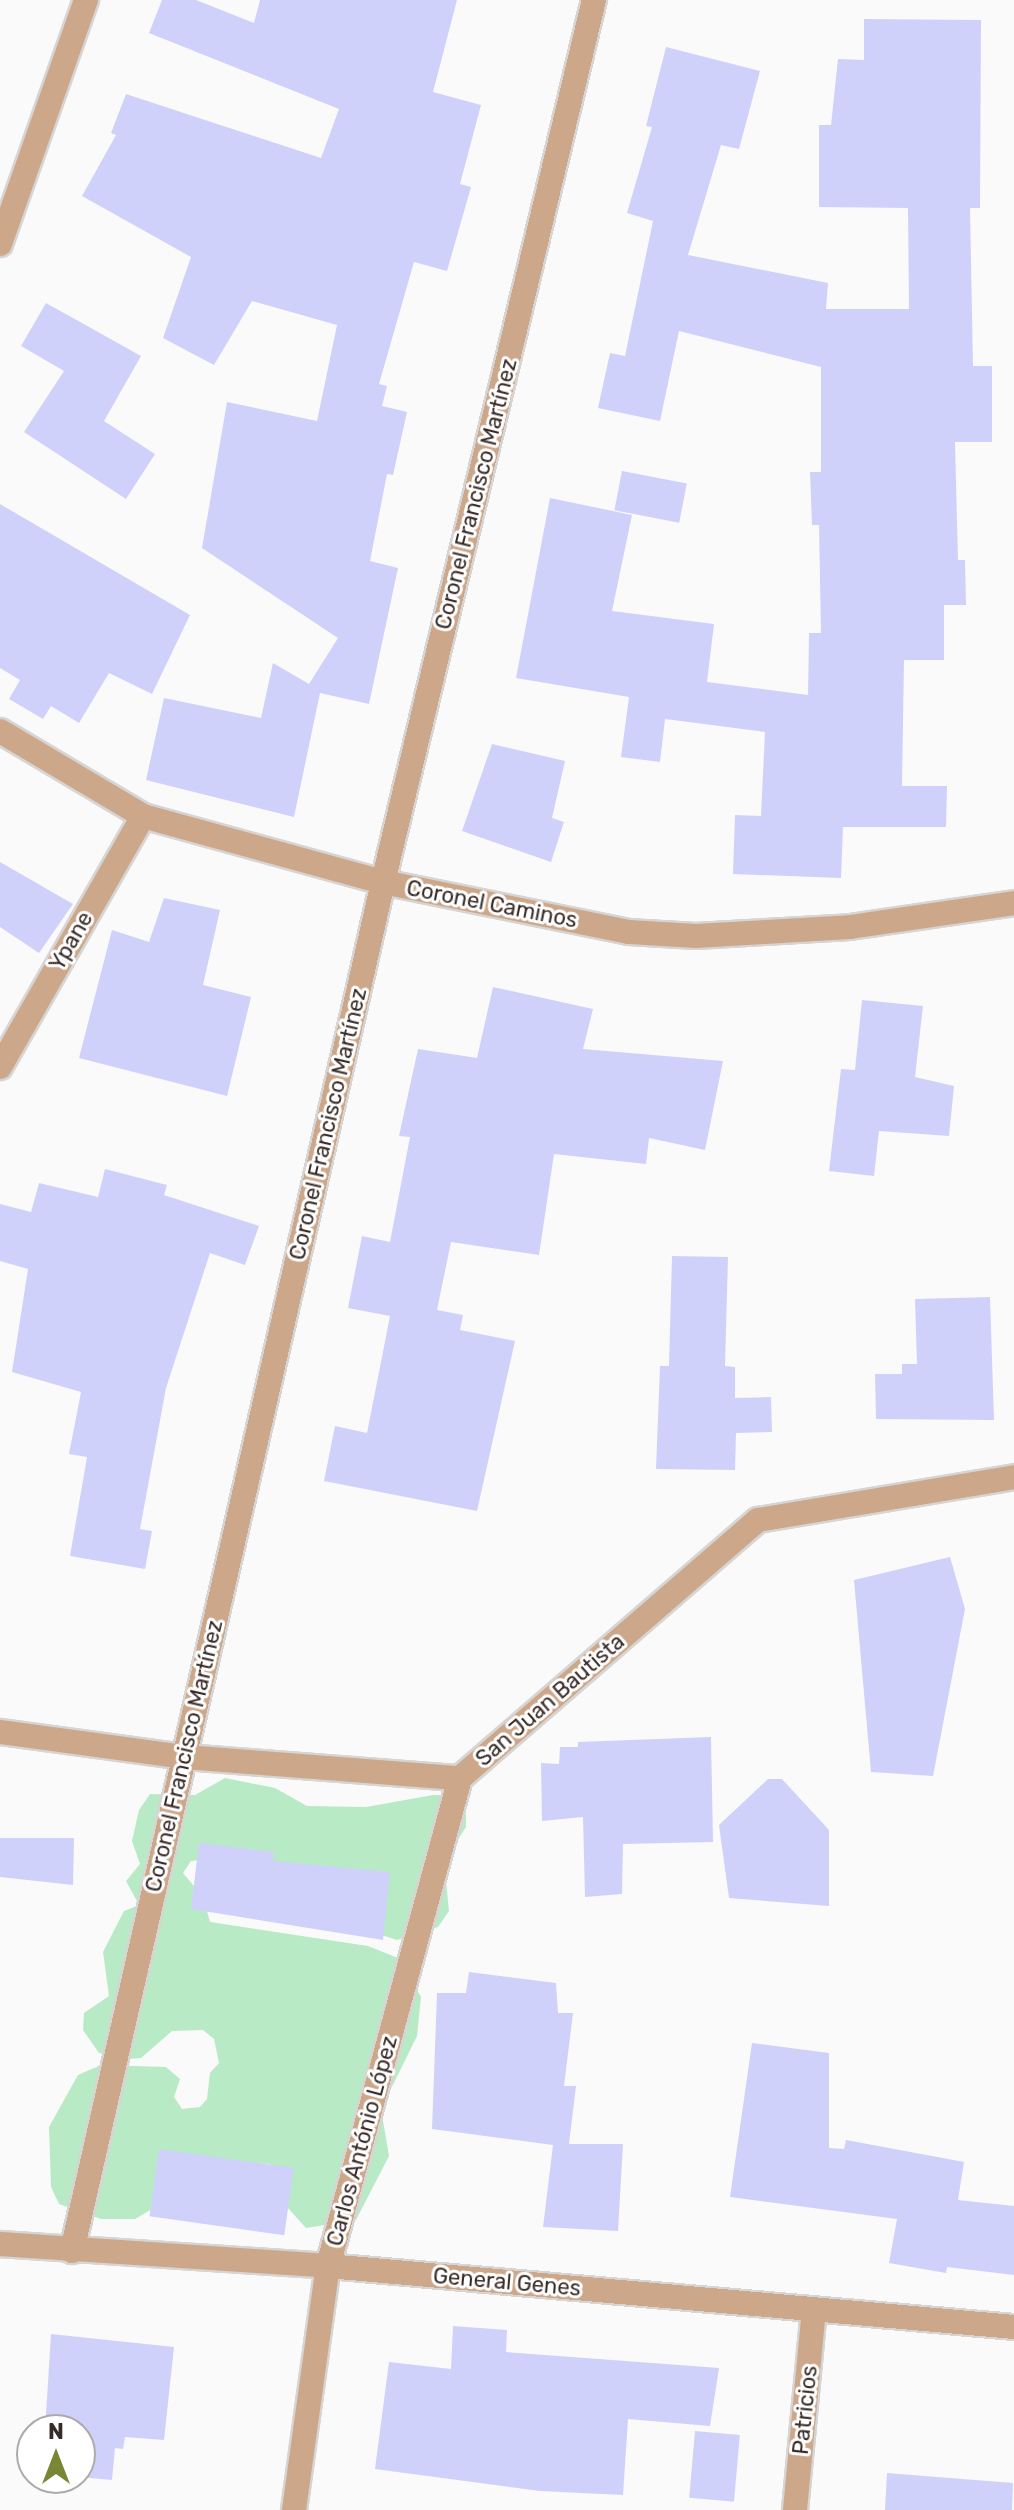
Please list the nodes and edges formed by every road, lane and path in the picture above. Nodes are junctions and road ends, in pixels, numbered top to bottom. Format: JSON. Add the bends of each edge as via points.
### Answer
{"nodes":[{"id":1,"x":86,"y":0,"type":"edge"},
{"id":2,"x":594,"y":0,"type":"edge"},
{"id":3,"x":0,"y":244,"type":"edge"},
{"id":4,"x":0,"y":731,"type":"edge"},
{"id":5,"x":143,"y":816,"type":"junction"},
{"id":6,"x":383,"y":882,"type":"junction"},
{"id":7,"x":1014,"y":903,"type":"edge"},
{"id":8,"x":0,"y":1067,"type":"edge"},
{"id":9,"x":1014,"y":1477,"type":"edge"},
{"id":10,"x":0,"y":1732,"type":"edge"},
{"id":11,"x":184,"y":1757,"type":"junction"},
{"id":12,"x":460,"y":1778,"type":"junction"},
{"id":13,"x":0,"y":2244,"type":"edge"},
{"id":14,"x":72,"y":2251,"type":"junction"},
{"id":15,"x":328,"y":2266,"type":"junction"},
{"id":16,"x":814,"y":2310,"type":"junction"},
{"id":17,"x":1014,"y":2327,"type":"edge"},
{"id":18,"x":294,"y":2510,"type":"edge"},
{"id":19,"x":795,"y":2510,"type":"edge"}],
"edges":[{"from":1,"to":3,"type":"street"},
{"from":2,"to":6,"type":"street","name":"Coronel Francisco Martínez"},
{"from":4,"to":5,"type":"street","name":"Coronel Caminos"},
{"from":5,"to":6,"type":"street","name":"Coronel Caminos"},
{"from":5,"to":8,"type":"street","name":"Ypane"},
{"from":6,"to":7,"type":"street","name":"Coronel Caminos","via":[[629,932],[696,936],[850,927]]},
{"from":6,"to":11,"type":"street","name":"Coronel Francisco Martínez"},
{"from":9,"to":12,"type":"street","name":"San Juan Bautista","via":[[758,1520]]},
{"from":10,"to":11,"type":"street","name":"San Juan Bautista"},
{"from":11,"to":12,"type":"street","name":"San Juan Bautista"},
{"from":11,"to":14,"type":"street","name":"Coronel Francisco Martínez"},
{"from":12,"to":15,"type":"street","name":"Carlos António López"},
{"from":13,"to":14,"type":"street","name":"General Genes"},
{"from":14,"to":15,"type":"street","name":"General Genes"},
{"from":15,"to":16,"type":"street","name":"General Genes"},
{"from":15,"to":18,"type":"street","name":"Carlos António López"},
{"from":16,"to":17,"type":"street","name":"General Genes"},
{"from":16,"to":19,"type":"street","name":"Patricios"}]}
